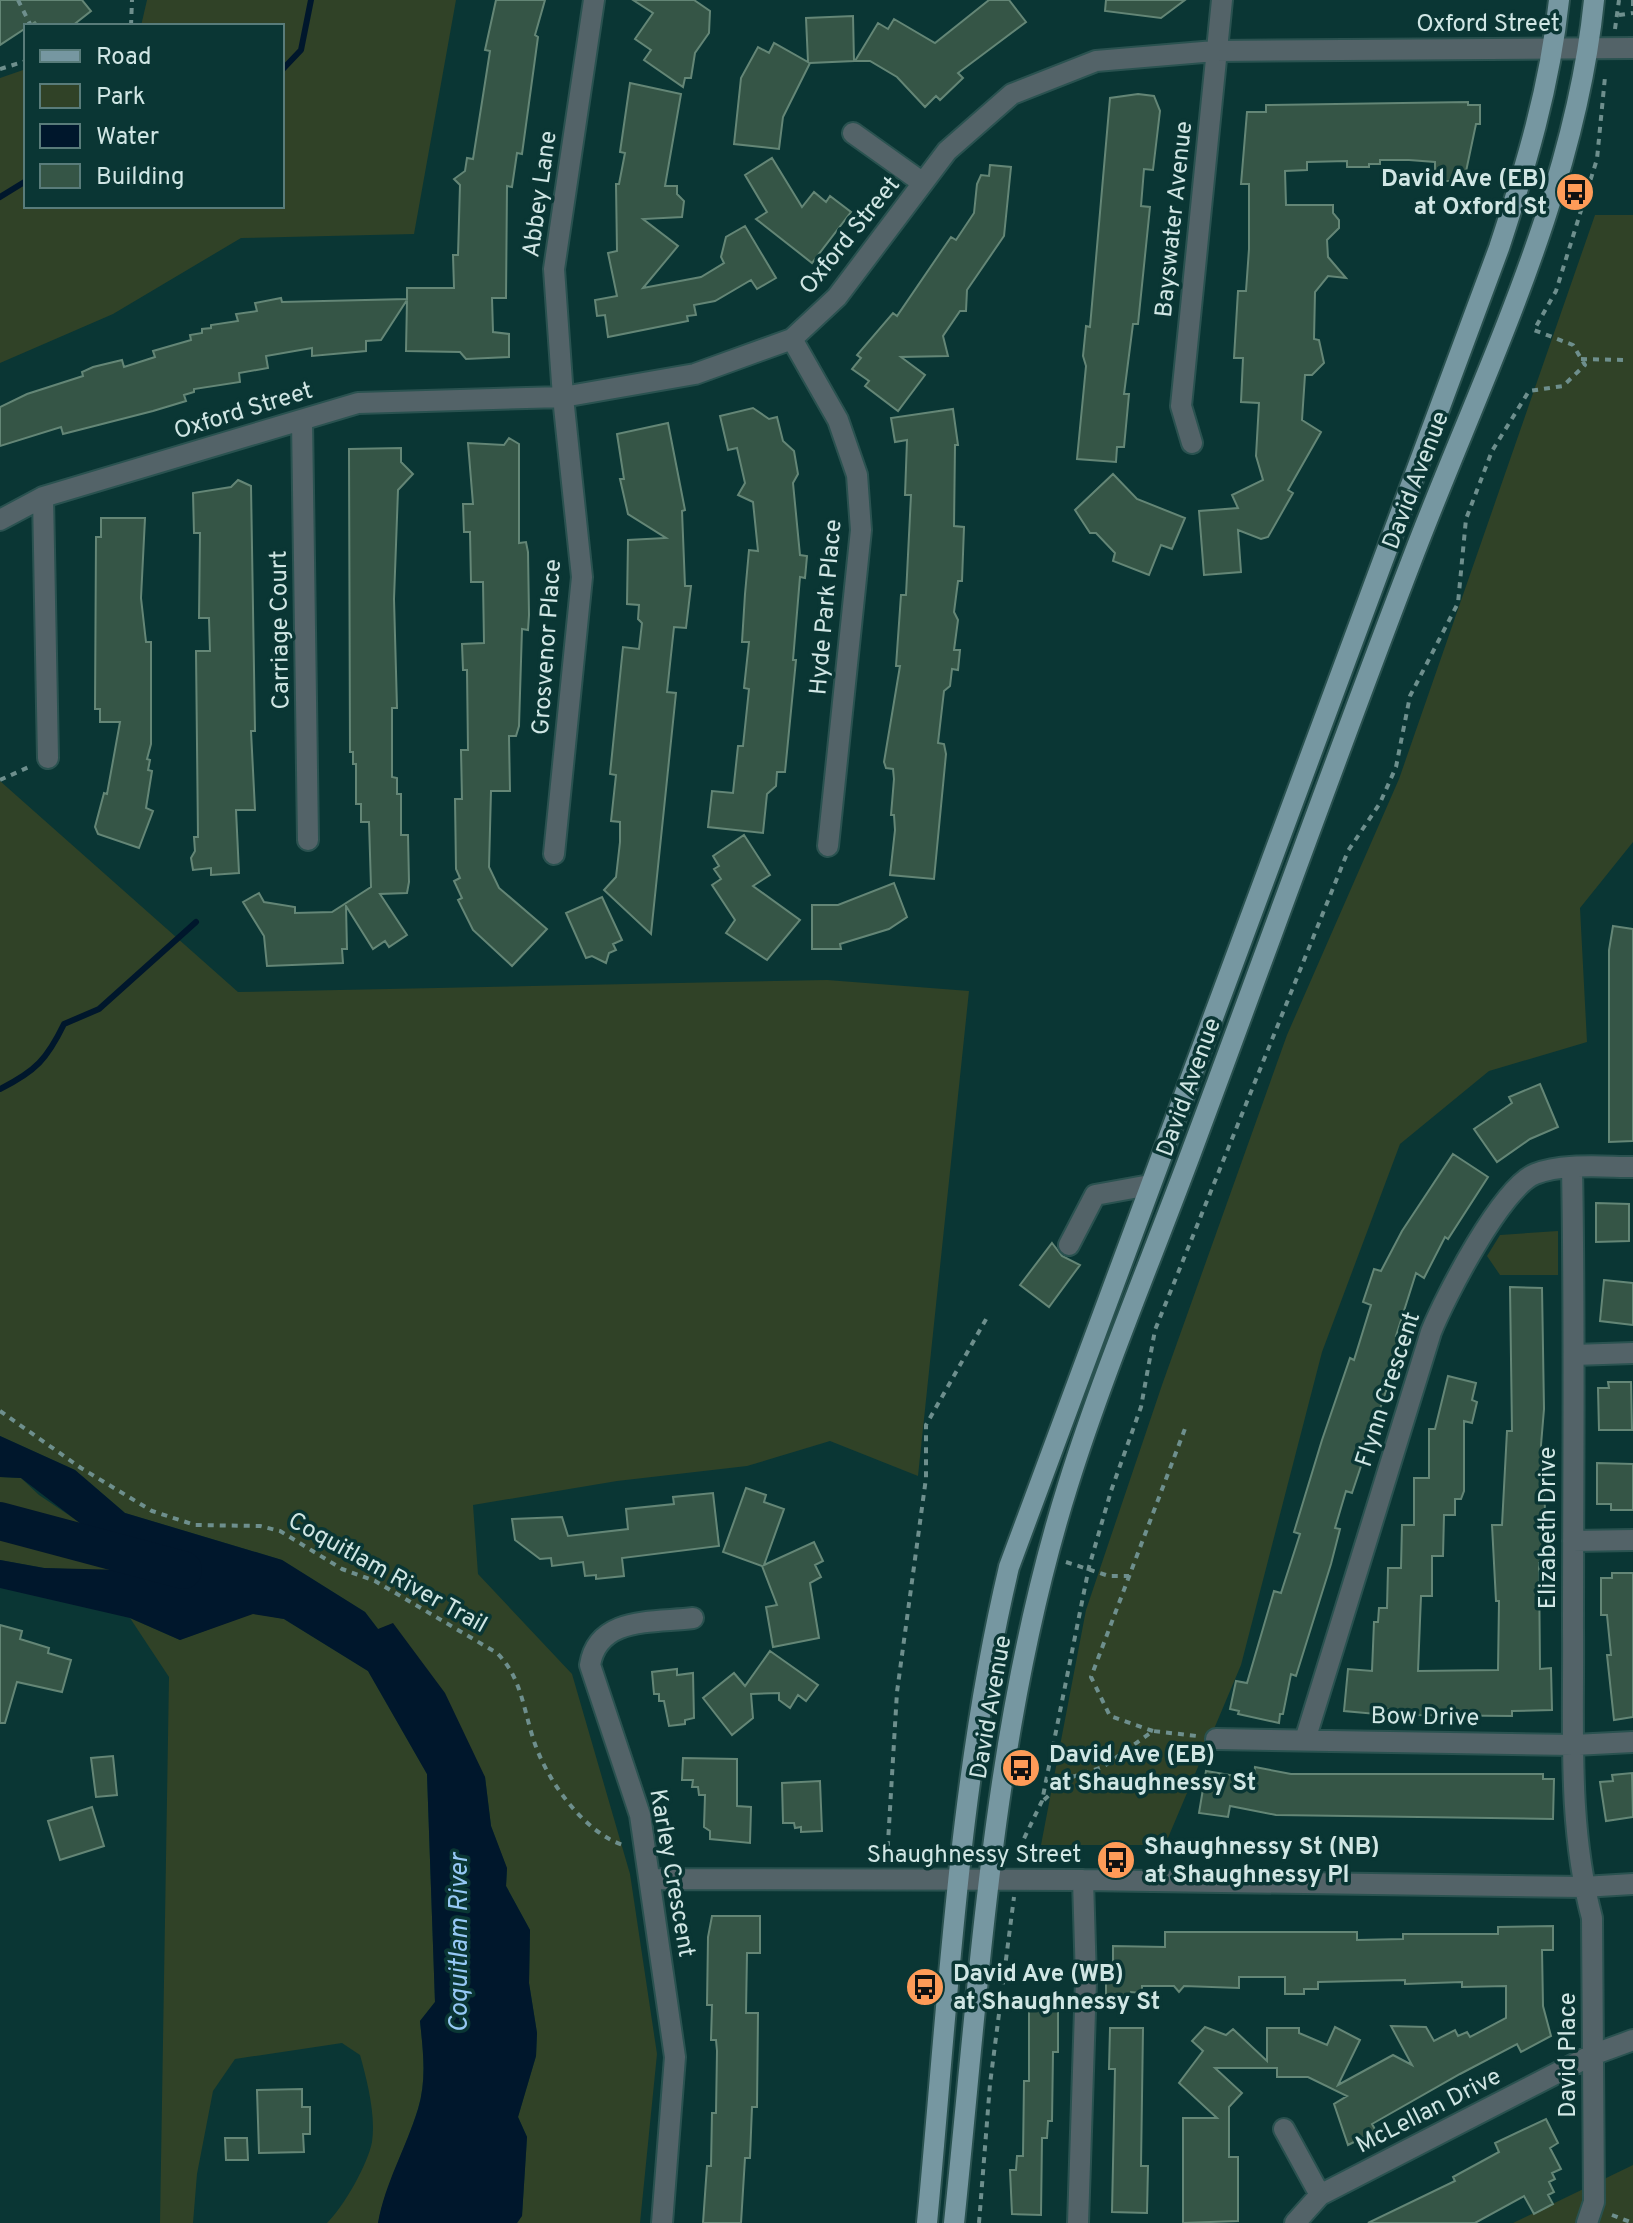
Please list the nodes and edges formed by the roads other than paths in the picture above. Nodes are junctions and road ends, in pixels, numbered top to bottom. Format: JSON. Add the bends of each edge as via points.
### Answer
{"nodes":[{"id":1,"x":594,"y":0,"type":"edge"},
{"id":2,"x":1222,"y":0,"type":"edge"},
{"id":3,"x":1559,"y":0,"type":"edge"},
{"id":4,"x":1594,"y":0,"type":"edge"},
{"id":5,"x":1554,"y":48,"type":"junction"},
{"id":6,"x":1589,"y":48,"type":"junction"},
{"id":7,"x":1633,"y":48,"type":"edge"},
{"id":8,"x":1215,"y":51,"type":"junction"},
{"id":9,"x":853,"y":133,"type":"dead end"},
{"id":10,"x":923,"y":183,"type":"junction"},
{"id":11,"x":792,"y":339,"type":"junction"},
{"id":12,"x":563,"y":397,"type":"junction"},
{"id":13,"x":302,"y":420,"type":"junction"},
{"id":14,"x":1192,"y":443,"type":"dead end"},
{"id":15,"x":43,"y":497,"type":"junction"},
{"id":16,"x":0,"y":520,"type":"edge"},
{"id":17,"x":48,"y":758,"type":"road end"},
{"id":18,"x":308,"y":840,"type":"dead end"},
{"id":19,"x":828,"y":846,"type":"dead end"},
{"id":20,"x":554,"y":854,"type":"dead end"},
{"id":21,"x":1633,"y":1167,"type":"edge"},
{"id":22,"x":1572,"y":1168,"type":"junction"},
{"id":23,"x":1150,"y":1185,"type":"junction"},
{"id":24,"x":1069,"y":1245,"type":"dead end"},
{"id":25,"x":1633,"y":1353,"type":"edge"},
{"id":26,"x":1574,"y":1355,"type":"junction"},
{"id":27,"x":1633,"y":1540,"type":"edge"},
{"id":28,"x":1573,"y":1541,"type":"junction"},
{"id":29,"x":693,"y":1618,"type":"dead end"},
{"id":30,"x":1216,"y":1739,"type":"road end"},
{"id":31,"x":1305,"y":1740,"type":"junction"},
{"id":32,"x":1633,"y":1742,"type":"edge"},
{"id":33,"x":1574,"y":1745,"type":"junction"},
{"id":34,"x":650,"y":1879,"type":"junction"},
{"id":35,"x":960,"y":1879,"type":"junction"},
{"id":36,"x":989,"y":1880,"type":"junction"},
{"id":37,"x":1083,"y":1880,"type":"junction"},
{"id":38,"x":1633,"y":1884,"type":"edge"},
{"id":39,"x":1583,"y":1887,"type":"junction"},
{"id":40,"x":1633,"y":2040,"type":"edge"},
{"id":41,"x":1592,"y":2055,"type":"junction"},
{"id":42,"x":1284,"y":2129,"type":"dead end"},
{"id":43,"x":1320,"y":2195,"type":"junction"},
{"id":44,"x":662,"y":2223,"type":"edge"},
{"id":45,"x":927,"y":2223,"type":"edge"},
{"id":46,"x":954,"y":2223,"type":"edge"},
{"id":47,"x":1078,"y":2223,"type":"edge"},
{"id":48,"x":1295,"y":2223,"type":"edge"},
{"id":49,"x":1587,"y":2223,"type":"edge"}],
"edges":[{"from":1,"to":12,"type":"street","name":"Abbey Lane","via":[[554,269]]},
{"from":2,"to":8,"type":"street","name":"Bayswater Avenue"},
{"from":3,"to":5,"type":"main road","name":"David Avenue"},
{"from":4,"to":6,"type":"main road","name":"David Avenue"},
{"from":5,"to":6,"type":"street","name":"Oxford Street"},
{"from":5,"to":8,"type":"street","name":"Oxford Street"},
{"from":5,"to":23,"type":"main road","name":"David Avenue","via":[[1533,143],[1499,248]]},
{"from":6,"to":7,"type":"street","name":"Oxford Street"},
{"from":6,"to":36,"type":"main road","name":"David Avenue","via":[[1567,147],[1530,258],[1413,556],[1068,1484],[1023,1657]]},
{"from":8,"to":10,"type":"street","name":"Oxford Street","via":[[1096,61],[1012,94],[947,151]]},
{"from":8,"to":14,"type":"street","name":"Bayswater Avenue","via":[[1181,406]]},
{"from":9,"to":10,"type":"street"},
{"from":10,"to":11,"type":"street","name":"Oxford Street","via":[[837,297]]},
{"from":11,"to":12,"type":"street","name":"Oxford Street","via":[[695,374]]},
{"from":11,"to":19,"type":"street","name":"Hyde Park Place","via":[[838,420],[857,475],[861,530]]},
{"from":12,"to":13,"type":"street","name":"Oxford Street","via":[[358,403]]},
{"from":12,"to":20,"type":"street","name":"Grosvenor Place","via":[[582,577]]},
{"from":13,"to":15,"type":"street","name":"Oxford Street"},
{"from":13,"to":18,"type":"street","name":"Carriage Court"},
{"from":15,"to":16,"type":"street","name":"Oxford Street"},
{"from":15,"to":17,"type":"street"},
{"from":21,"to":22,"type":"street","name":"Flynn Crescent"},
{"from":22,"to":26,"type":"street","name":"Elizabeth Drive"},
{"from":22,"to":31,"type":"street","name":"Flynn Crescent","via":[[1537,1172],[1517,1185],[1441,1308]]},
{"from":23,"to":24,"type":"street","via":[[1095,1195]]},
{"from":23,"to":35,"type":"main road","name":"David Avenue","via":[[1009,1567],[987,1660]]},
{"from":25,"to":26,"type":"street"},
{"from":26,"to":28,"type":"street","name":"Elizabeth Drive"},
{"from":27,"to":28,"type":"street"},
{"from":28,"to":33,"type":"street","name":"Elizabeth Drive"},
{"from":29,"to":34,"type":"street","name":"Karley Crescent","via":[[611,1629],[595,1645],[590,1665],[634,1790]]},
{"from":30,"to":31,"type":"street","name":"Bow Drive"},
{"from":31,"to":33,"type":"street","name":"Bow Drive"},
{"from":32,"to":33,"type":"street","name":"Bow Drive"},
{"from":33,"to":39,"type":"street","name":"Elizabeth Drive"},
{"from":34,"to":35,"type":"street","name":"Shaughnessy Street"},
{"from":34,"to":44,"type":"street","name":"Karley Crescent","via":[[675,2057]]},
{"from":35,"to":36,"type":"street","name":"Shaughnessy Street"},
{"from":35,"to":45,"type":"main road","name":"David Avenue"},
{"from":36,"to":37,"type":"street","name":"Shaughnessy Street"},
{"from":36,"to":46,"type":"main road","name":"David Avenue"},
{"from":37,"to":39,"type":"street","name":"Shaughnessy Street"},
{"from":37,"to":47,"type":"street","via":[[1086,1980]]},
{"from":38,"to":39,"type":"street","name":"Shaughnessy Street"},
{"from":39,"to":41,"type":"street","name":"David Place","via":[[1592,1918]]},
{"from":40,"to":41,"type":"street","name":"McLellan Drive"},
{"from":41,"to":43,"type":"street","name":"McLellan Drive"},
{"from":41,"to":49,"type":"street","name":"David Place","via":[[1594,2202]]},
{"from":42,"to":43,"type":"street"},
{"from":43,"to":48,"type":"street","name":"McLellan Drive"}]}
